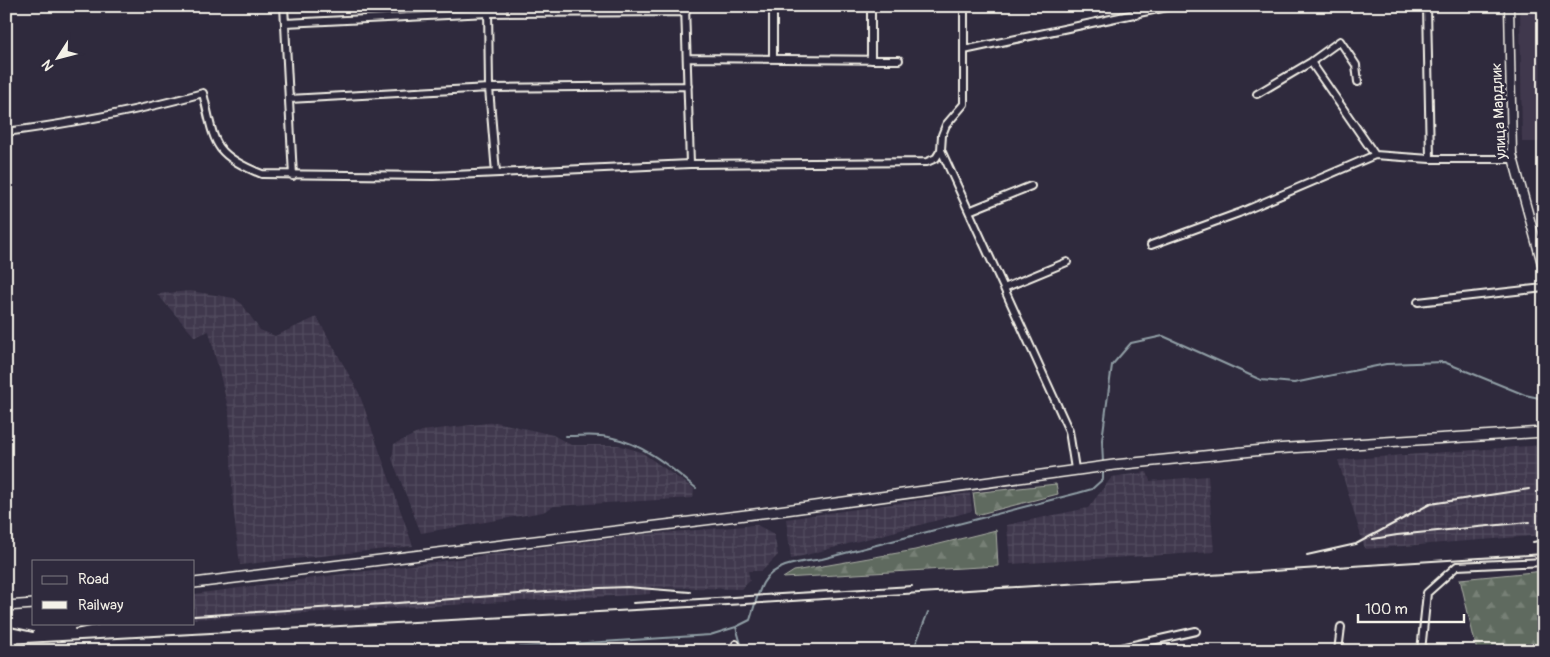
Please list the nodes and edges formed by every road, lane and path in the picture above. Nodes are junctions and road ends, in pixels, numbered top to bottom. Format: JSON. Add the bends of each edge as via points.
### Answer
{"nodes":[{"id":1,"x":284,"y":6,"type":"edge"},
{"id":2,"x":773,"y":6,"type":"edge"},
{"id":3,"x":871,"y":6,"type":"edge"},
{"id":4,"x":964,"y":6,"type":"edge"},
{"id":5,"x":1134,"y":6,"type":"edge"},
{"id":6,"x":1172,"y":6,"type":"edge"},
{"id":7,"x":1427,"y":6,"type":"edge"},
{"id":8,"x":1509,"y":6,"type":"edge"},
{"id":9,"x":686,"y":9,"type":"edge"},
{"id":10,"x":488,"y":10,"type":"edge"},
{"id":11,"x":1136,"y":15,"type":"junction"},
{"id":12,"x":285,"y":23,"type":"junction"},
{"id":13,"x":964,"y":50,"type":"junction"},
{"id":14,"x":687,"y":58,"type":"junction"},
{"id":15,"x":773,"y":59,"type":"junction"},
{"id":16,"x":871,"y":60,"type":"junction"},
{"id":17,"x":899,"y":60,"type":"dead end"},
{"id":18,"x":1312,"y":62,"type":"junction"},
{"id":19,"x":1358,"y":82,"type":"dead end"},
{"id":20,"x":688,"y":86,"type":"junction"},
{"id":21,"x":489,"y":88,"type":"junction"},
{"id":22,"x":1257,"y":94,"type":"dead end"},
{"id":23,"x":289,"y":99,"type":"junction"},
{"id":24,"x":6,"y":132,"type":"edge"},
{"id":25,"x":941,"y":150,"type":"junction"},
{"id":26,"x":1375,"y":155,"type":"junction"},
{"id":27,"x":1430,"y":159,"type":"junction"},
{"id":28,"x":1513,"y":159,"type":"junction"},
{"id":29,"x":690,"y":164,"type":"junction"},
{"id":30,"x":496,"y":173,"type":"junction"},
{"id":31,"x":293,"y":176,"type":"junction"},
{"id":32,"x":1031,"y":186,"type":"dead end"},
{"id":33,"x":969,"y":211,"type":"junction"},
{"id":34,"x":1151,"y":245,"type":"dead end"},
{"id":35,"x":1067,"y":262,"type":"dead end"},
{"id":36,"x":1544,"y":272,"type":"edge"},
{"id":37,"x":1004,"y":288,"type":"junction"},
{"id":38,"x":1544,"y":288,"type":"edge"},
{"id":39,"x":1418,"y":302,"type":"dead end"},
{"id":40,"x":1544,"y":432,"type":"edge"},
{"id":41,"x":1075,"y":470,"type":"junction"},
{"id":42,"x":1544,"y":562,"type":"edge"},
{"id":43,"x":195,"y":583,"type":"edge"},
{"id":44,"x":32,"y":604,"type":"edge"},
{"id":45,"x":6,"y":606,"type":"edge"},
{"id":46,"x":1341,"y":627,"type":"dead end"},
{"id":47,"x":1196,"y":631,"type":"dead end"},
{"id":48,"x":1107,"y":651,"type":"edge"},
{"id":49,"x":1338,"y":651,"type":"edge"},
{"id":50,"x":1421,"y":651,"type":"edge"}],
"edges":[{"from":1,"to":12,"type":"street"},
{"from":2,"to":15,"type":"street"},
{"from":3,"to":16,"type":"street"},
{"from":4,"to":13,"type":"street"},
{"from":5,"to":11,"type":"street"},
{"from":6,"to":11,"type":"street"},
{"from":7,"to":27,"type":"street"},
{"from":8,"to":28,"type":"street","name":"улица Мардлик"},
{"from":9,"to":10,"type":"street"},
{"from":9,"to":14,"type":"street"},
{"from":10,"to":12,"type":"street"},
{"from":10,"to":21,"type":"street"},
{"from":11,"to":13,"type":"street"},
{"from":12,"to":23,"type":"street"},
{"from":13,"to":25,"type":"street","via":[[964,104],[946,125]]},
{"from":14,"to":15,"type":"street"},
{"from":14,"to":20,"type":"street"},
{"from":15,"to":16,"type":"street"},
{"from":16,"to":17,"type":"street"},
{"from":18,"to":19,"type":"street","via":[[1340,41],[1356,65]]},
{"from":18,"to":22,"type":"street"},
{"from":18,"to":26,"type":"street"},
{"from":20,"to":21,"type":"street"},
{"from":20,"to":29,"type":"street"},
{"from":21,"to":23,"type":"street"},
{"from":21,"to":30,"type":"street"},
{"from":23,"to":31,"type":"street"},
{"from":24,"to":31,"type":"street","via":[[152,107],[203,93],[220,150],[236,164],[262,174]]},
{"from":25,"to":29,"type":"street","via":[[936,158],[927,162]]},
{"from":25,"to":33,"type":"street"},
{"from":26,"to":27,"type":"street"},
{"from":26,"to":34,"type":"street","via":[[1239,213]]},
{"from":27,"to":28,"type":"street"},
{"from":28,"to":36,"type":"street","name":"улица Мардлик"},
{"from":29,"to":30,"type":"street"},
{"from":30,"to":31,"type":"street"},
{"from":32,"to":33,"type":"street"},
{"from":33,"to":37,"type":"street"},
{"from":35,"to":37,"type":"street"},
{"from":37,"to":41,"type":"street","via":[[1069,431]]},
{"from":38,"to":39,"type":"street"},
{"from":40,"to":41,"type":"main road","via":[[1273,449]]},
{"from":41,"to":43,"type":"main road","via":[[778,511]]},
{"from":42,"to":50,"type":"street","via":[[1457,566],[1427,593]]},
{"from":44,"to":45,"type":"main road"},
{"from":46,"to":49,"type":"street"},
{"from":47,"to":48,"type":"street"}]}
